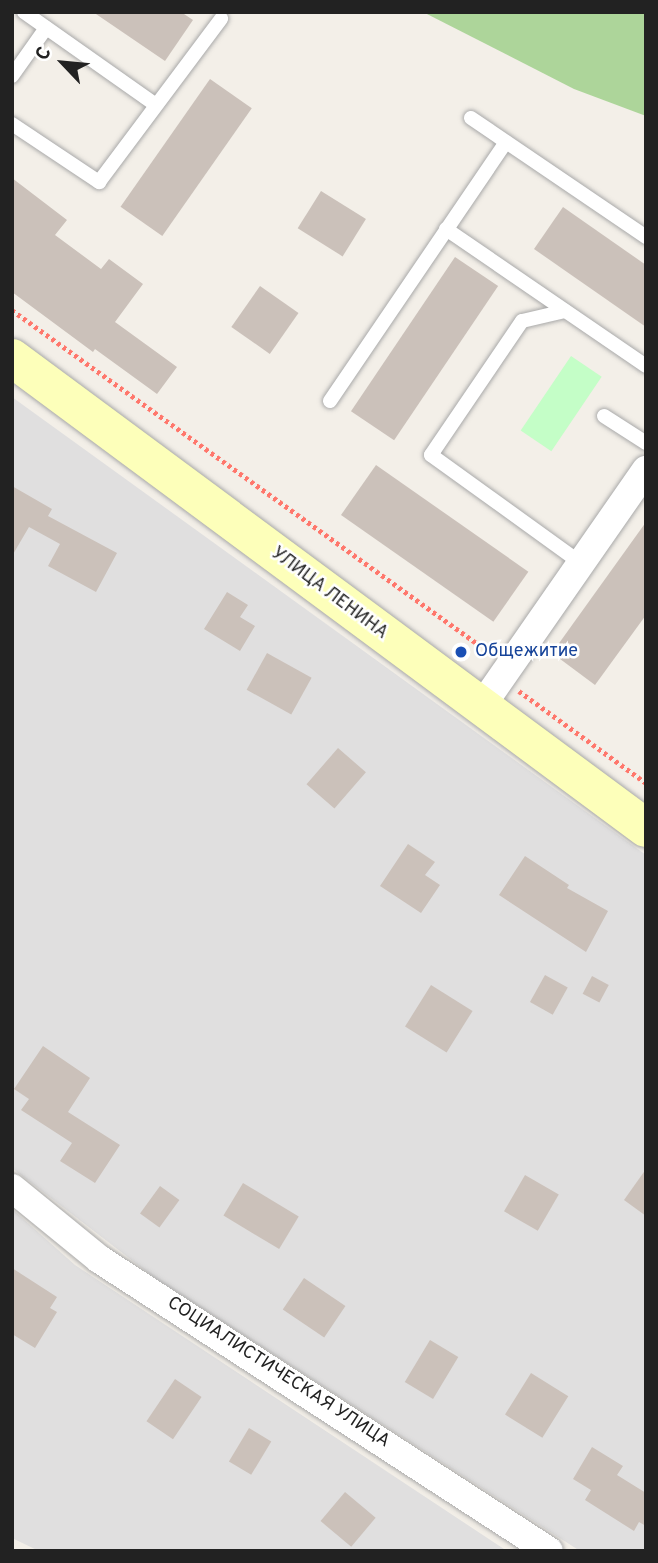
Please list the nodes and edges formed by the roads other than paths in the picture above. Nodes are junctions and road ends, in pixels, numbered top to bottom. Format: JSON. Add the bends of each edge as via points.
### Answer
{"nodes":[{"id":1,"x":23,"y":12,"type":"edge"},
{"id":2,"x":221,"y":19,"type":"dead end"},
{"id":3,"x":46,"y":28,"type":"junction"},
{"id":4,"x":12,"y":76,"type":"edge"},
{"id":5,"x":156,"y":105,"type":"junction"},
{"id":6,"x":471,"y":118,"type":"dead end"},
{"id":7,"x":12,"y":124,"type":"edge"},
{"id":8,"x":506,"y":142,"type":"junction"},
{"id":9,"x":446,"y":229,"type":"junction"},
{"id":10,"x":646,"y":237,"type":"edge"},
{"id":11,"x":565,"y":311,"type":"junction"},
{"id":12,"x":12,"y":358,"type":"edge"},
{"id":13,"x":646,"y":366,"type":"edge"},
{"id":14,"x":330,"y":401,"type":"dead end"},
{"id":15,"x":604,"y":416,"type":"dead end"},
{"id":16,"x":646,"y":443,"type":"edge"},
{"id":17,"x":646,"y":470,"type":"edge"},
{"id":18,"x":581,"y":563,"type":"junction"},
{"id":19,"x":497,"y":684,"type":"junction"},
{"id":20,"x":646,"y":828,"type":"edge"},
{"id":21,"x":12,"y":1188,"type":"edge"},
{"id":22,"x":549,"y":1551,"type":"edge"}],
"edges":[{"from":1,"to":3,"type":"lane"},
{"from":2,"to":5,"type":"lane"},
{"from":3,"to":4,"type":"lane"},
{"from":3,"to":5,"type":"lane"},
{"from":5,"to":7,"type":"lane","via":[[99,182]]},
{"from":6,"to":8,"type":"lane"},
{"from":8,"to":9,"type":"lane"},
{"from":8,"to":10,"type":"lane"},
{"from":9,"to":11,"type":"lane"},
{"from":9,"to":14,"type":"lane"},
{"from":11,"to":13,"type":"lane"},
{"from":11,"to":18,"type":"lane","via":[[522,321],[431,455]]},
{"from":12,"to":19,"type":"main road","name":"УЛИЦА ЛЕНИНА"},
{"from":15,"to":16,"type":"lane"},
{"from":17,"to":18,"type":"street"},
{"from":18,"to":19,"type":"street"},
{"from":19,"to":20,"type":"main road","name":"УЛИЦА ЛЕНИНА"},
{"from":21,"to":22,"type":"street","name":"СОЦИАЛИСТИЧЕСКАЯ УЛИЦА","via":[[99,1259]]}]}
